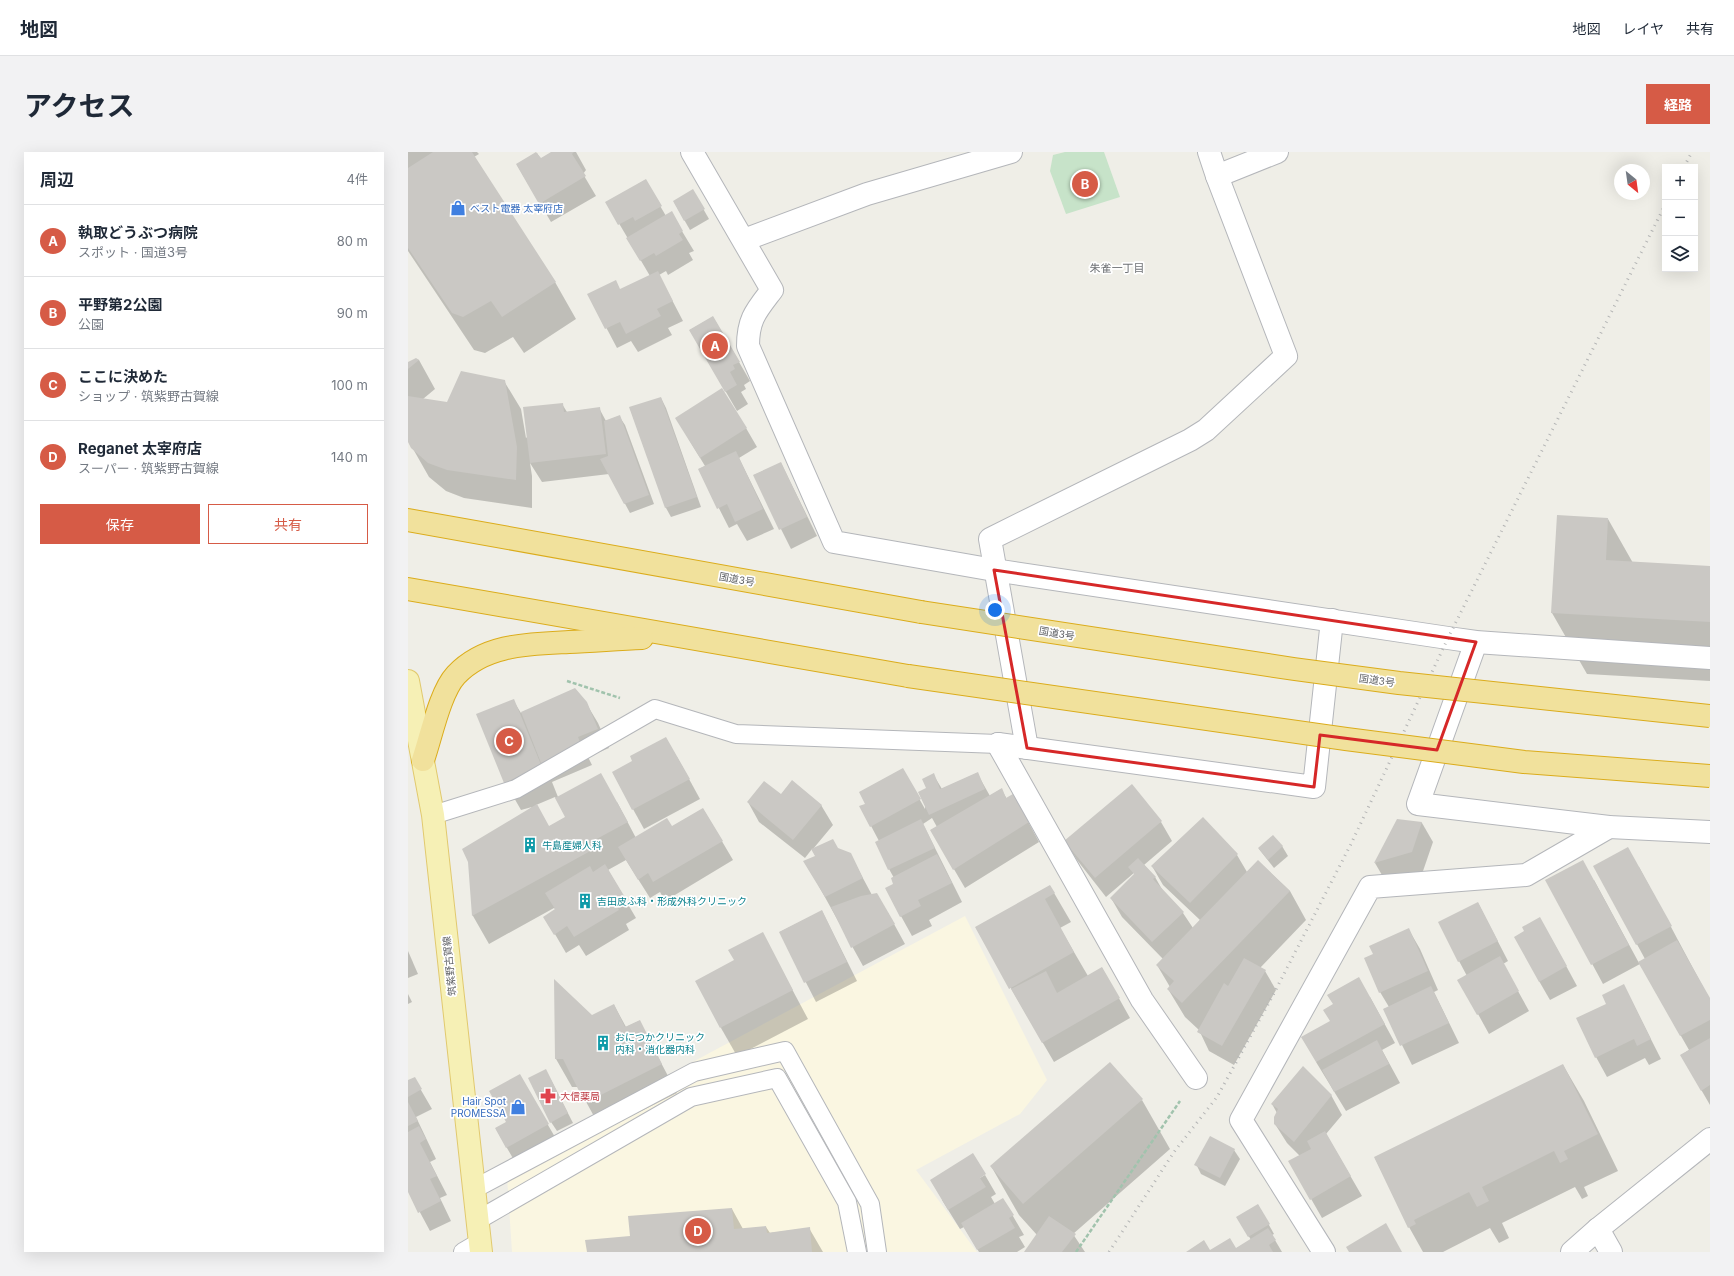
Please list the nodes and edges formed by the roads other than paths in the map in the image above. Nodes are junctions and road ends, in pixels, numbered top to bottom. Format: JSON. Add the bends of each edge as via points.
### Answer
{"nodes":[{"id":1,"x":692,"y":152,"type":"edge"},
{"id":2,"x":1012,"y":152,"type":"edge"},
{"id":3,"x":1209,"y":152,"type":"edge"},
{"id":4,"x":1277,"y":152,"type":"edge"},
{"id":5,"x":1217,"y":176,"type":"junction"},
{"id":6,"x":744,"y":240,"type":"junction"},
{"id":7,"x":408,"y":520,"type":"edge"},
{"id":8,"x":994,"y":570,"type":"junction"},
{"id":9,"x":408,"y":589,"type":"edge"},
{"id":10,"x":1332,"y":620,"type":"junction"},
{"id":11,"x":683,"y":636,"type":"junction"},
{"id":12,"x":1476,"y":642,"type":"junction"},
{"id":13,"x":1710,"y":658,"type":"edge"},
{"id":14,"x":408,"y":681,"type":"edge"},
{"id":15,"x":1710,"y":716,"type":"edge"},
{"id":16,"x":998,"y":744,"type":"junction"},
{"id":17,"x":1027,"y":748,"type":"junction"},
{"id":18,"x":423,"y":760,"type":"junction"},
{"id":19,"x":1710,"y":776,"type":"edge"},
{"id":20,"x":433,"y":815,"type":"junction"},
{"id":21,"x":1609,"y":826,"type":"junction"},
{"id":22,"x":1710,"y":832,"type":"edge"},
{"id":23,"x":1196,"y":1078,"type":"road end"},
{"id":24,"x":1710,"y":1139,"type":"edge"},
{"id":25,"x":474,"y":1189,"type":"junction"},
{"id":26,"x":478,"y":1220,"type":"junction"},
{"id":27,"x":1598,"y":1229,"type":"junction"},
{"id":28,"x":475,"y":1249,"type":"edge"},
{"id":29,"x":858,"y":1252,"type":"edge"},
{"id":30,"x":877,"y":1252,"type":"edge"},
{"id":31,"x":1324,"y":1252,"type":"edge"},
{"id":32,"x":1572,"y":1252,"type":"edge"},
{"id":33,"x":1611,"y":1252,"type":"edge"}],
"edges":[{"from":1,"to":6,"type":"street"},
{"from":2,"to":6,"type":"street","via":[[867,194]]},
{"from":3,"to":5,"type":"street"},
{"from":4,"to":5,"type":"street"},
{"from":5,"to":8,"type":"street","via":[[1286,356],[1206,430],[1190,440],[990,539]]},
{"from":6,"to":8,"type":"street","via":[[772,290],[754,313],[748,330],[748,346],[834,542]]},
{"from":7,"to":15,"type":"highway","name":"国道3号","bridge":true,"via":[[921,612],[1294,669],[1399,683]]},
{"from":8,"to":10,"type":"street"},
{"from":8,"to":17,"type":"street"},
{"from":9,"to":11,"type":"highway"},
{"from":10,"to":12,"type":"street"},
{"from":10,"to":17,"type":"street","via":[[1314,787]]},
{"from":11,"to":18,"type":"highway","via":[[522,644],[479,657],[452,681],[443,698]]},
{"from":11,"to":19,"type":"highway","bridge":true,"via":[[908,676],[1338,737],[1524,762]]},
{"from":12,"to":13,"type":"street"},
{"from":12,"to":21,"type":"street","via":[[1418,804]]},
{"from":14,"to":18,"type":"main road","name":"筑紫野古賀線"},
{"from":16,"to":17,"type":"street"},
{"from":16,"to":20,"type":"lane","via":[[736,734],[655,709],[516,789]]},
{"from":16,"to":23,"type":"street","via":[[1142,1000]]},
{"from":18,"to":20,"type":"main road","name":"筑紫野古賀線"},
{"from":20,"to":25,"type":"main road","name":"筑紫野古賀線"},
{"from":21,"to":22,"type":"street"},
{"from":21,"to":31,"type":"street","via":[[1526,875],[1370,887],[1241,1120]]},
{"from":24,"to":27,"type":"street"},
{"from":25,"to":26,"type":"main road","name":"筑紫野古賀線"},
{"from":25,"to":30,"type":"lane","via":[[694,1072],[785,1051],[870,1204]]},
{"from":26,"to":28,"type":"main road","name":"筑紫野古賀線"},
{"from":26,"to":29,"type":"lane","via":[[691,1097],[777,1078],[847,1202]]},
{"from":27,"to":32,"type":"street"},
{"from":27,"to":33,"type":"street"}]}
